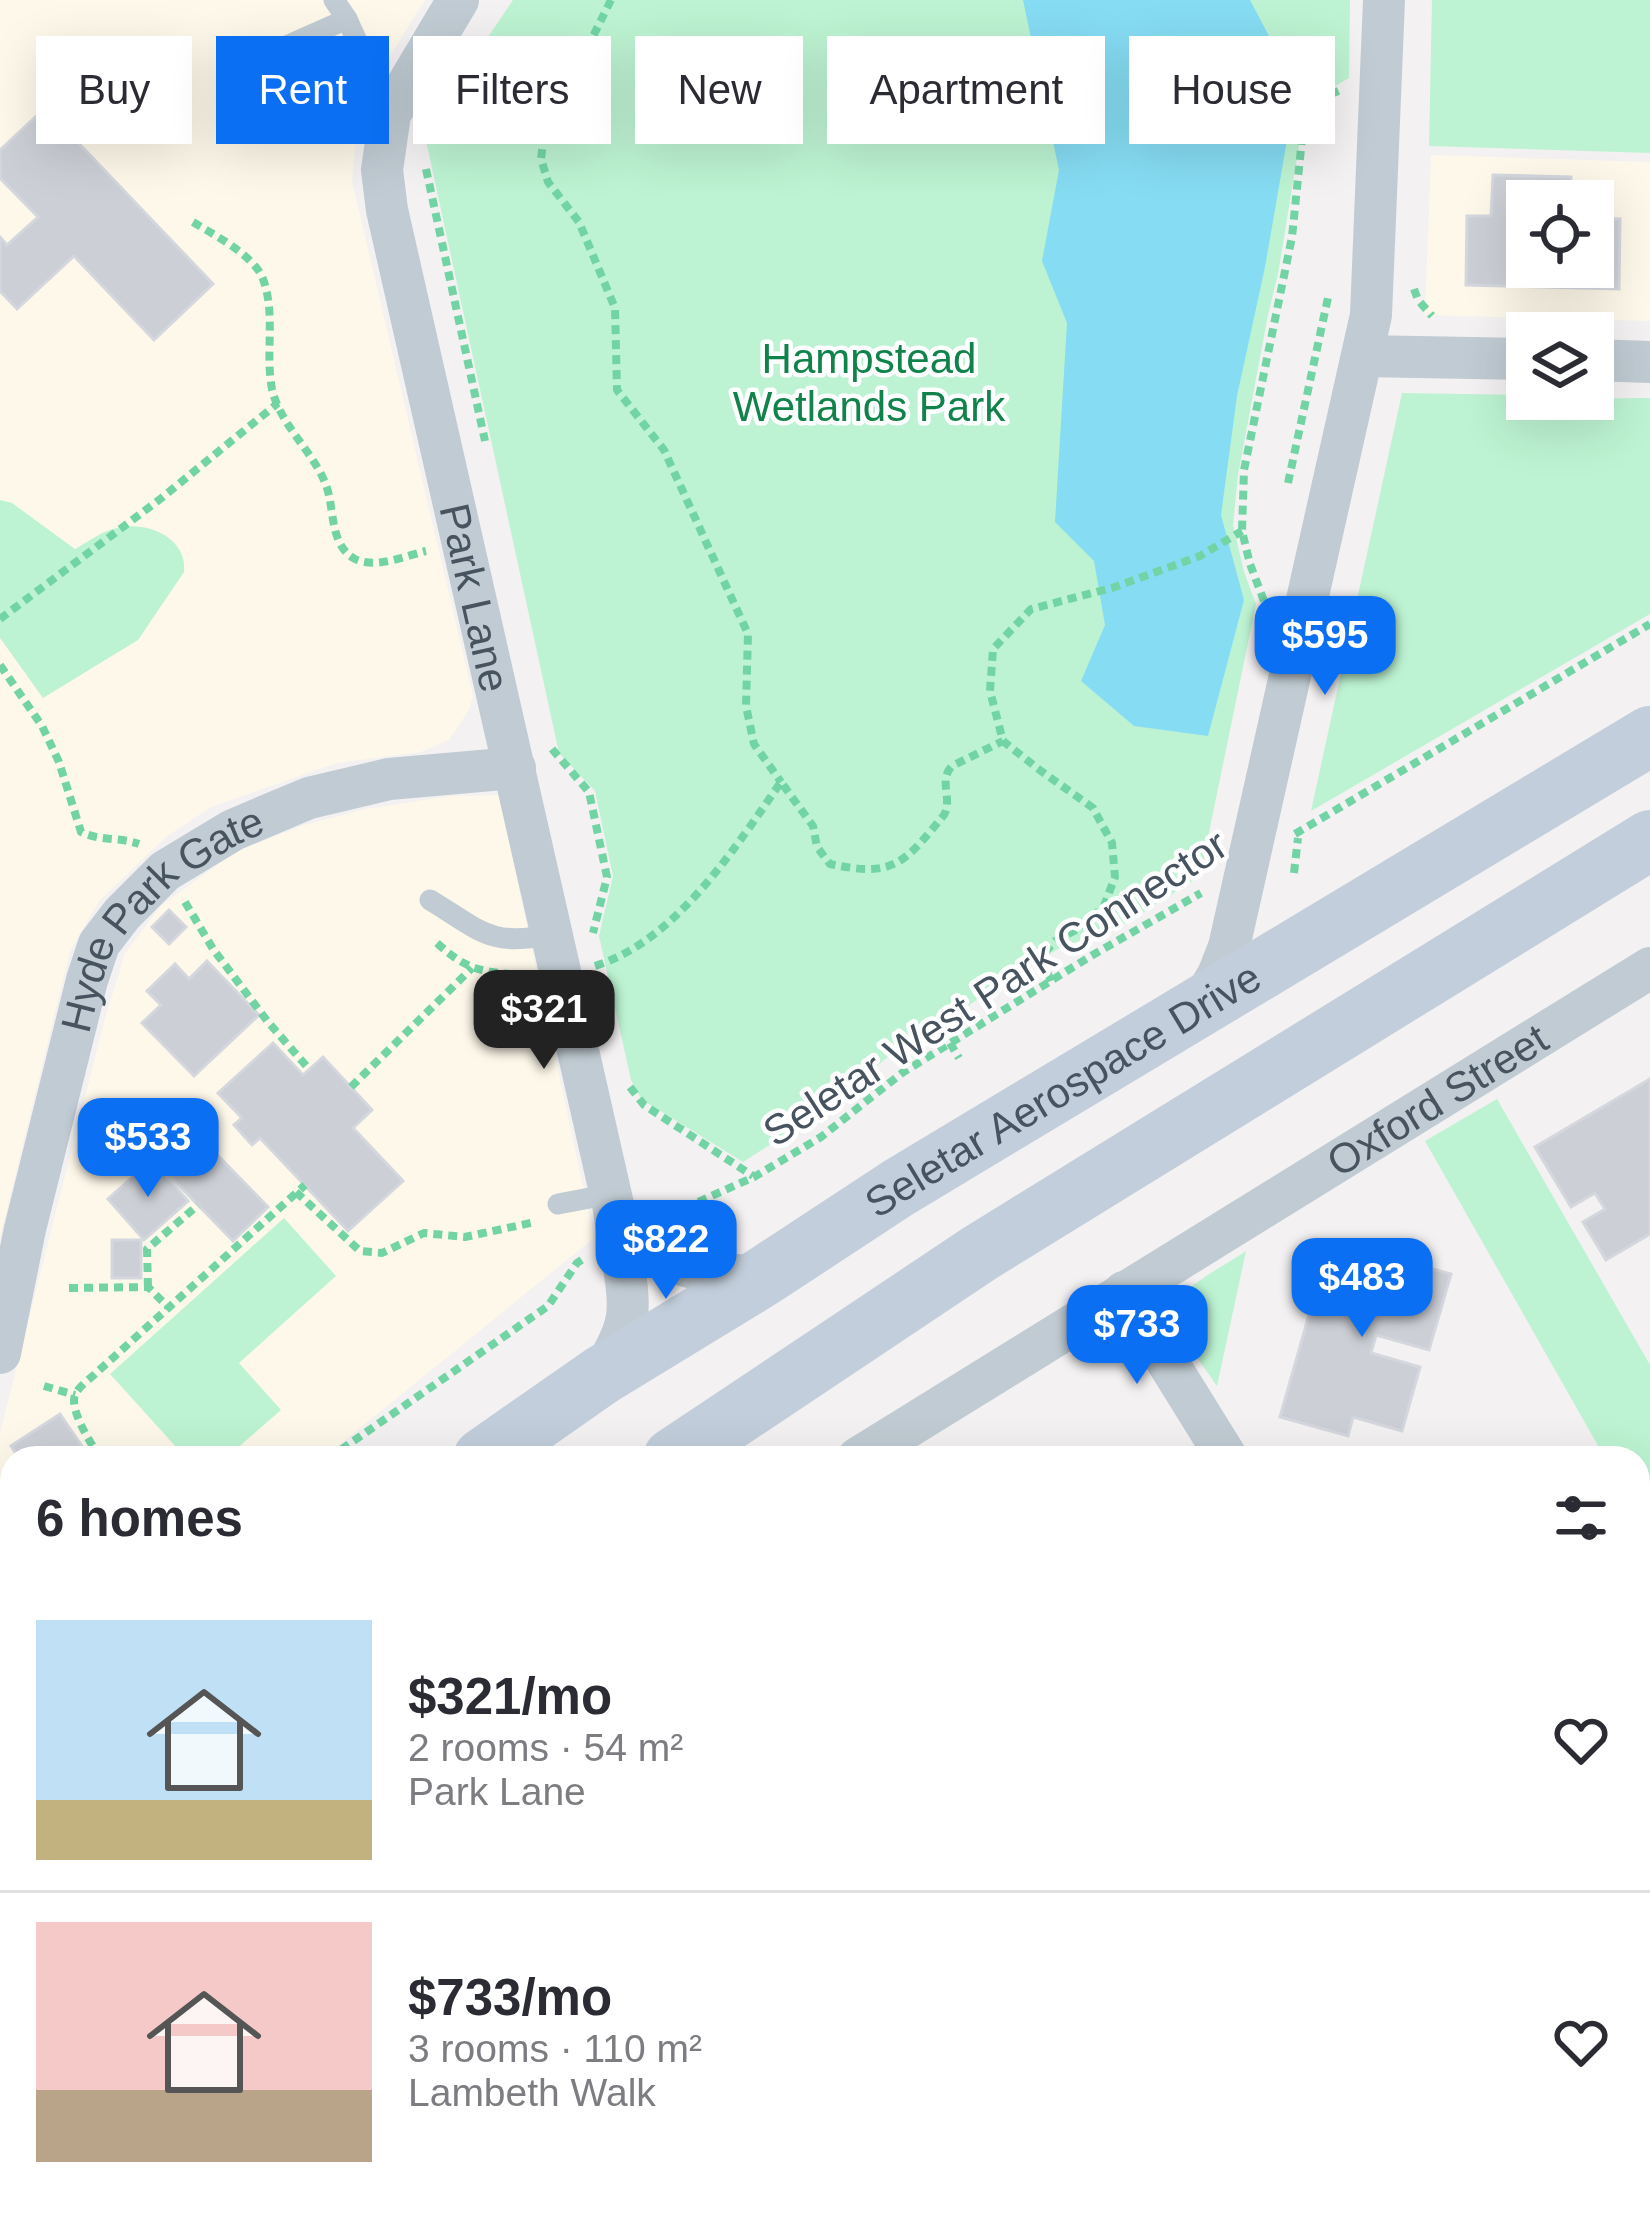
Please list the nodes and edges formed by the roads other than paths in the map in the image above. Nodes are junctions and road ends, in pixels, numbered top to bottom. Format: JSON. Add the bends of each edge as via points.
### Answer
{"nodes":[{"id":1,"x":458,"y":0,"type":"edge"},
{"id":2,"x":1384,"y":0,"type":"edge"},
{"id":3,"x":340,"y":10,"type":"edge"},
{"id":4,"x":301,"y":36,"type":"edge"},
{"id":5,"x":390,"y":114,"type":"junction"},
{"id":6,"x":1363,"y":356,"type":"junction"},
{"id":7,"x":1506,"y":359,"type":"edge"},
{"id":8,"x":1614,"y":361,"type":"edge"},
{"id":9,"x":1650,"y":362,"type":"edge"},
{"id":10,"x":1650,"y":736,"type":"edge"},
{"id":11,"x":515,"y":768,"type":"junction"},
{"id":12,"x":1650,"y":840,"type":"edge"},
{"id":13,"x":430,"y":900,"type":"dead end"},
{"id":14,"x":572,"y":957,"type":"junction"},
{"id":15,"x":1650,"y":968,"type":"edge"},
{"id":16,"x":1200,"y":1005,"type":"junction"},
{"id":17,"x":558,"y":1204,"type":"dead end"},
{"id":18,"x":618,"y":1215,"type":"junction"},
{"id":19,"x":764,"y":1276,"type":"junction"},
{"id":20,"x":1124,"y":1292,"type":"junction"},
{"id":21,"x":0,"y":1353,"type":"edge"},
{"id":22,"x":602,"y":1375,"type":"junction"},
{"id":23,"x":500,"y":1446,"type":"edge"},
{"id":24,"x":692,"y":1446,"type":"edge"},
{"id":25,"x":877,"y":1446,"type":"edge"},
{"id":26,"x":1220,"y":1446,"type":"edge"}],
"edges":[{"from":1,"to":5,"type":"street","name":"Park Lane"},
{"from":2,"to":6,"type":"street"},
{"from":3,"to":4,"type":"lane"},
{"from":3,"to":5,"type":"lane"},
{"from":5,"to":11,"type":"street","name":"Park Lane","via":[[384,194]]},
{"from":6,"to":7,"type":"street"},
{"from":6,"to":16,"type":"street","via":[[1229,947]]},
{"from":8,"to":9,"type":"street"},
{"from":10,"to":16,"type":"street","name":"Seletar Aerospace Drive"},
{"from":11,"to":14,"type":"street","name":"Park Lane"},
{"from":11,"to":21,"type":"street","name":"Hyde Park Gate","via":[[389,779],[309,798],[165,871],[122,914],[98,944],[87,980]]},
{"from":12,"to":24,"type":"street","via":[[980,1253]]},
{"from":13,"to":14,"type":"lane","via":[[487,935]]},
{"from":14,"to":18,"type":"street","name":"Park Lane"},
{"from":15,"to":20,"type":"street","name":"Oxford Street"},
{"from":16,"to":19,"type":"street","name":"Seletar Aerospace Drive"},
{"from":17,"to":18,"type":"lane"},
{"from":18,"to":19,"type":"street","via":[[657,1253],[735,1276]]},
{"from":18,"to":22,"type":"street","name":"Park Lane","via":[[627,1318]]},
{"from":19,"to":22,"type":"street","name":"Seletar Aerospace Drive"},
{"from":20,"to":25,"type":"street","name":"Oxford Street"},
{"from":20,"to":26,"type":"street"},
{"from":22,"to":23,"type":"street","name":"Seletar Aerospace Drive"}]}
